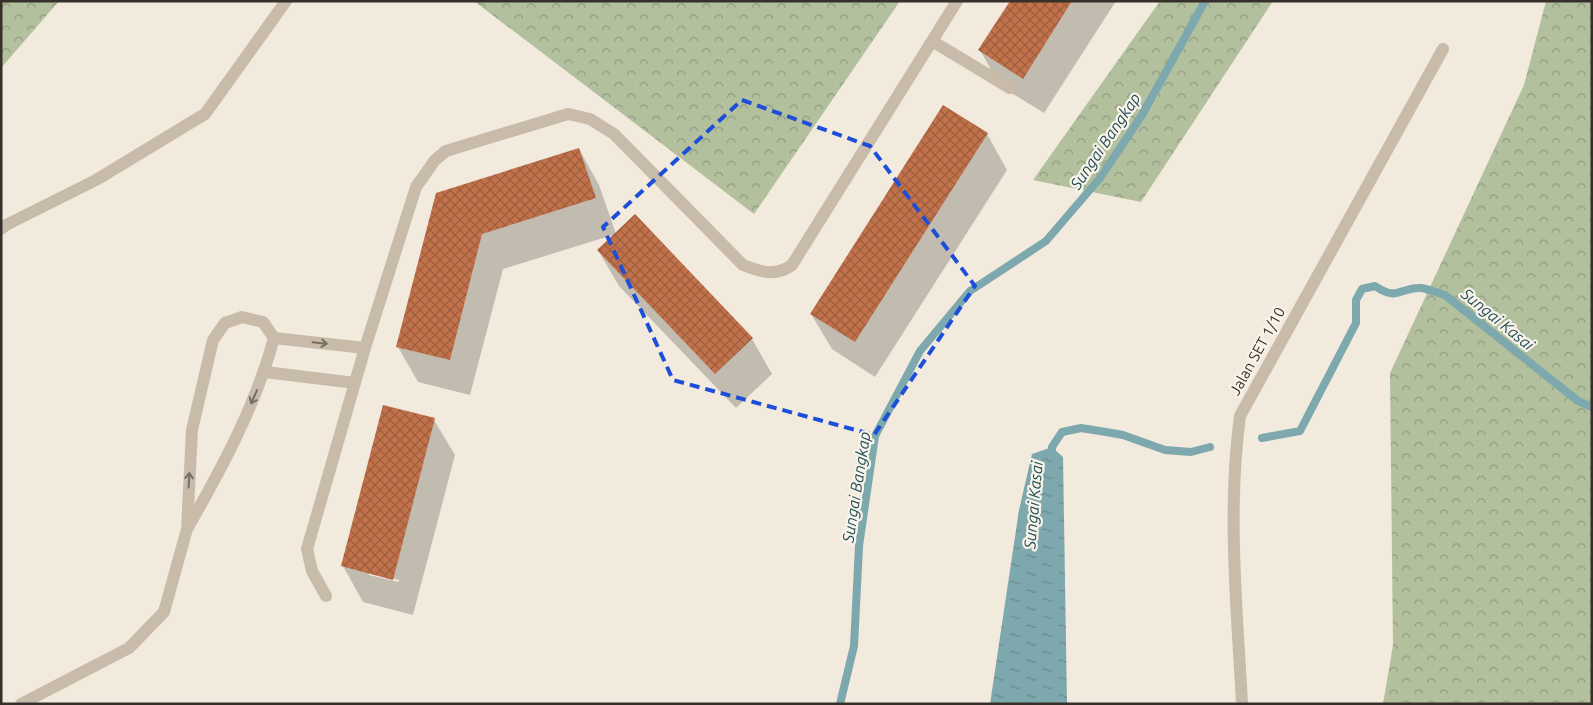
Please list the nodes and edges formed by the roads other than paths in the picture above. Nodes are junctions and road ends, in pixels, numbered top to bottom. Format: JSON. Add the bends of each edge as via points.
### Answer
{"nodes":[{"id":1,"x":286,"y":1,"type":"edge"},
{"id":2,"x":957,"y":1,"type":"edge"},
{"id":3,"x":932,"y":41,"type":"junction"},
{"id":4,"x":1443,"y":49,"type":"dead end"},
{"id":5,"x":1010,"y":88,"type":"dead end"},
{"id":6,"x":1,"y":229,"type":"edge"},
{"id":7,"x":274,"y":338,"type":"junction"},
{"id":8,"x":365,"y":348,"type":"junction"},
{"id":9,"x":265,"y":372,"type":"junction"},
{"id":10,"x":355,"y":382,"type":"junction"},
{"id":11,"x":187,"y":529,"type":"junction"},
{"id":12,"x":326,"y":596,"type":"dead end"},
{"id":13,"x":21,"y":704,"type":"edge"},
{"id":14,"x":1242,"y":704,"type":"edge"}],
"edges":[{"from":1,"to":6,"type":"street","via":[[205,114],[96,180]]},
{"from":2,"to":3,"type":"street"},
{"from":3,"to":5,"type":"street"},
{"from":3,"to":8,"type":"street","via":[[792,265],[784,271],[766,274],[743,265],[614,134],[590,119],[568,114],[446,151],[435,160],[416,187]]},
{"from":4,"to":14,"type":"street","name":"Jalan SET 1/10","via":[[1240,416],[1234,463],[1233,514]]},
{"from":7,"to":8,"type":"street","one_way":true},
{"from":7,"to":9,"type":"street"},
{"from":11,"to":7,"type":"street","one_way":true,"via":[[192,430],[213,340],[225,324],[242,317],[263,322]]},
{"from":8,"to":10,"type":"street"},
{"from":9,"to":10,"type":"street"},
{"from":9,"to":11,"type":"street","one_way":true,"via":[[217,478]]},
{"from":10,"to":12,"type":"street","via":[[307,549],[312,571]]},
{"from":11,"to":13,"type":"street","via":[[164,612],[129,648]]}]}
